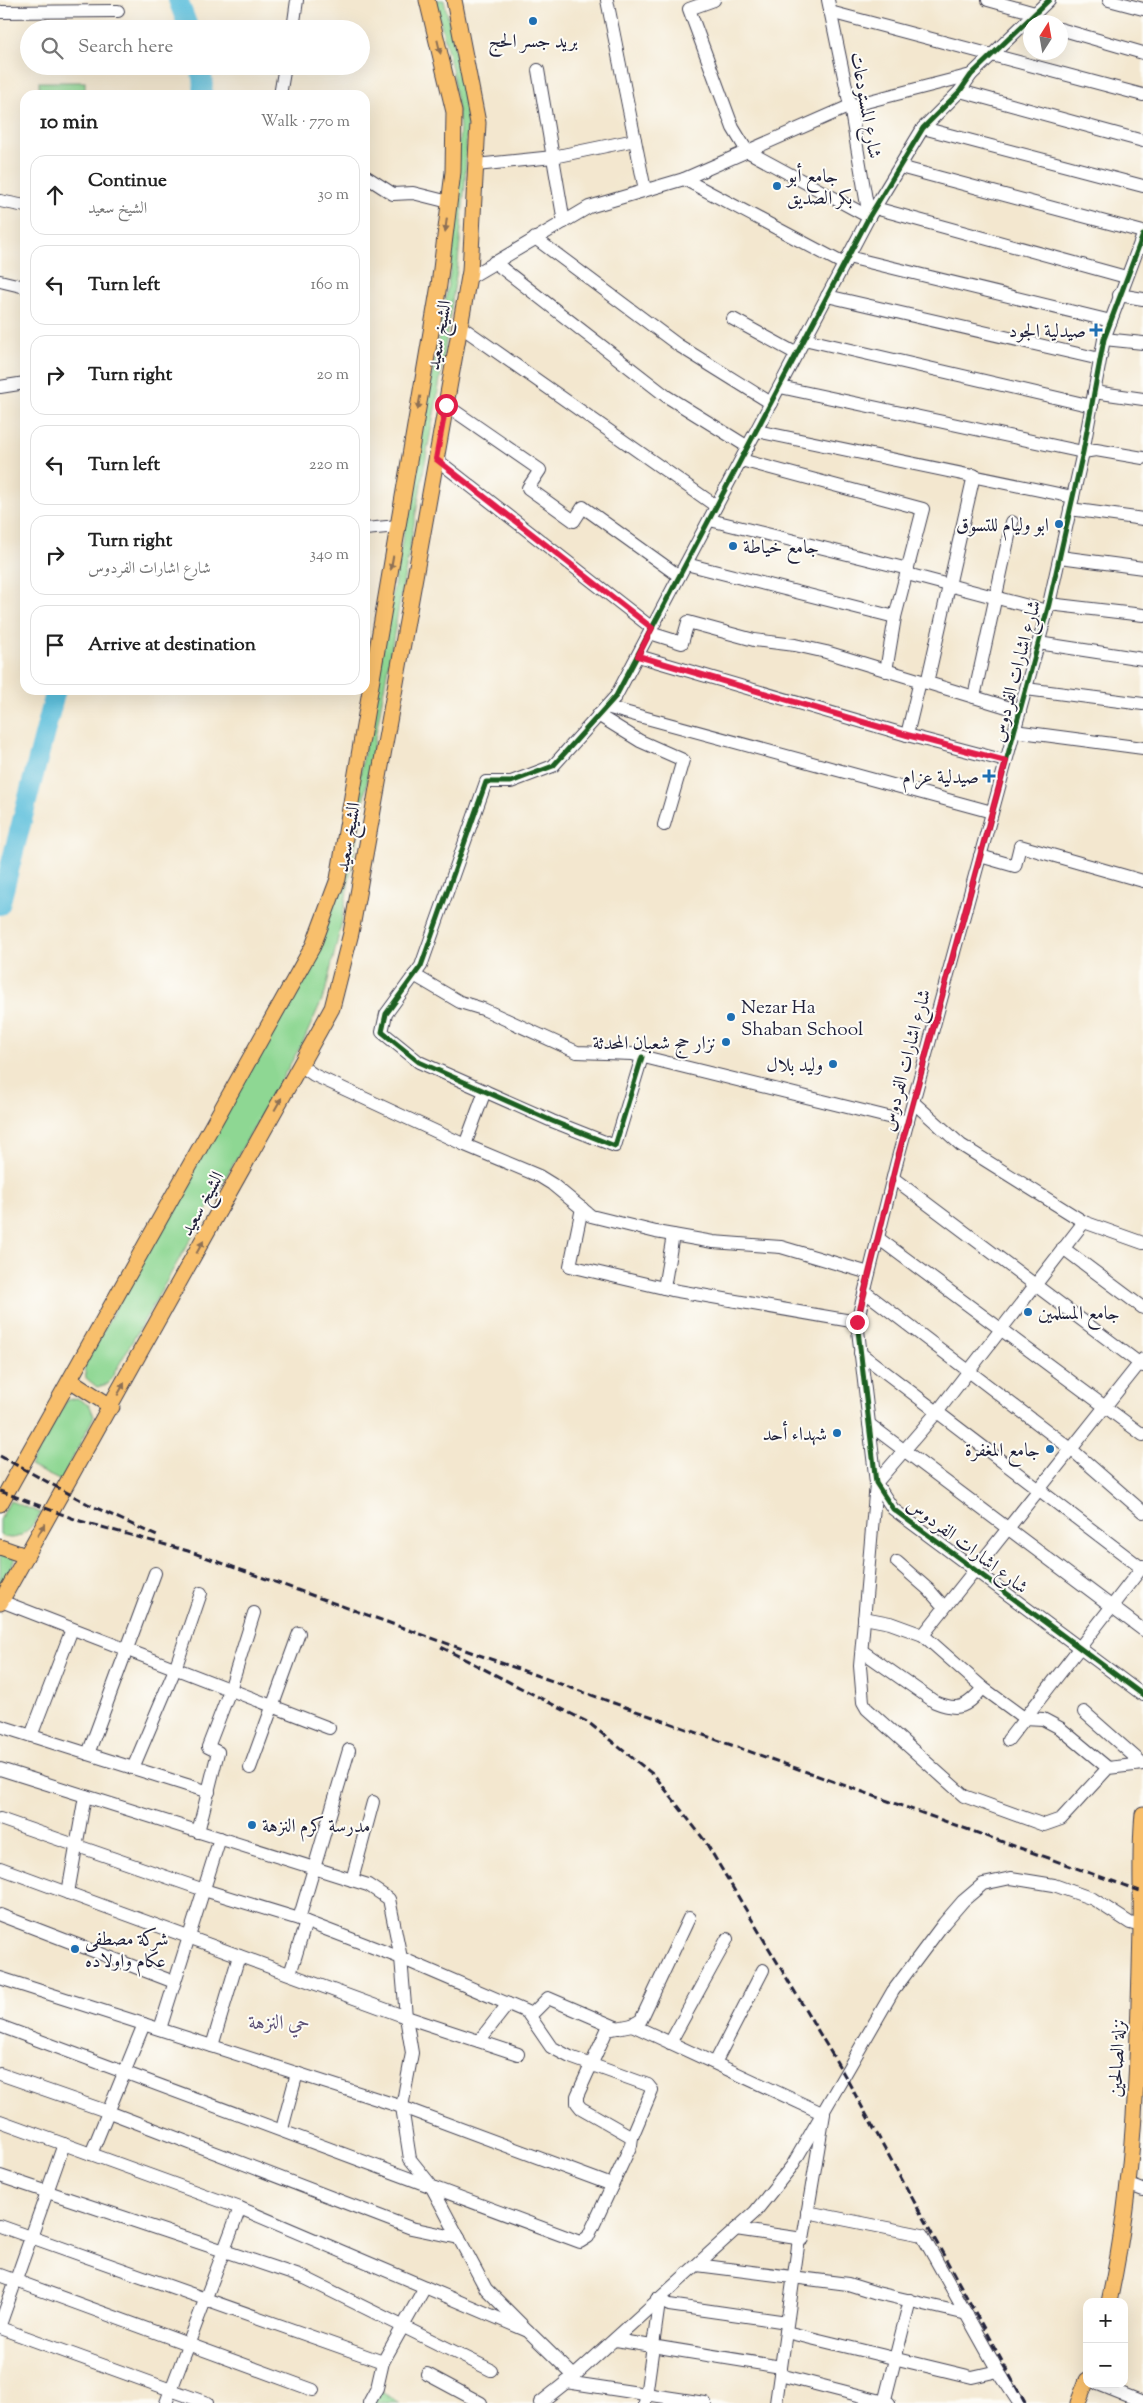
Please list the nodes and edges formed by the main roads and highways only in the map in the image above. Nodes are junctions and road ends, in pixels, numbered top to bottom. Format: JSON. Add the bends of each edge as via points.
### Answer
{"nodes":[{"id":1,"x":427,"y":0,"type":"edge"},
{"id":2,"x":454,"y":0,"type":"edge"},
{"id":3,"x":370,"y":691,"type":"edge"},
{"id":4,"x":369,"y":695,"type":"edge"},
{"id":5,"x":70,"y":1380,"type":"junction"},
{"id":6,"x":112,"y":1407,"type":"junction"},
{"id":7,"x":0,"y":1504,"type":"edge"},
{"id":8,"x":0,"y":1547,"type":"edge"},
{"id":9,"x":26,"y":1556,"type":"junction"},
{"id":10,"x":0,"y":1602,"type":"edge"},
{"id":11,"x":1143,"y":1814,"type":"edge"},
{"id":12,"x":1136,"y":2187,"type":"edge"},
{"id":13,"x":1110,"y":2298,"type":"edge"},
{"id":14,"x":1084,"y":2388,"type":"edge"},
{"id":15,"x":1078,"y":2403,"type":"edge"}],
"edges":[{"from":1,"to":3,"type":"main road","name":"الشيخ سعيد","one_way":true,"via":[[454,112],[453,172],[439,285]]},
{"from":6,"to":2,"type":"main road","name":"الشيخ سعيد","one_way":true,"via":[[332,1008],[350,933],[469,278],[478,123]]},
{"from":4,"to":5,"type":"main road","name":"الشيخ سعيد","one_way":true,"via":[[338,879],[313,946]]},
{"from":5,"to":6,"type":"main road"},
{"from":5,"to":7,"type":"main road","name":"الشيخ سعيد"},
{"from":9,"to":6,"type":"main road","name":"الشيخ سعيد","one_way":true},
{"from":8,"to":9,"type":"main road"},
{"from":9,"to":10,"type":"main road","name":"الشيخ سعيد"},
{"from":11,"to":12,"type":"main road","name":"نزلة الصالحين","via":[[1140,1837]]},
{"from":12,"to":13,"type":"main road","name":"نزلة الصالحين"},
{"from":14,"to":15,"type":"main road"}]}
